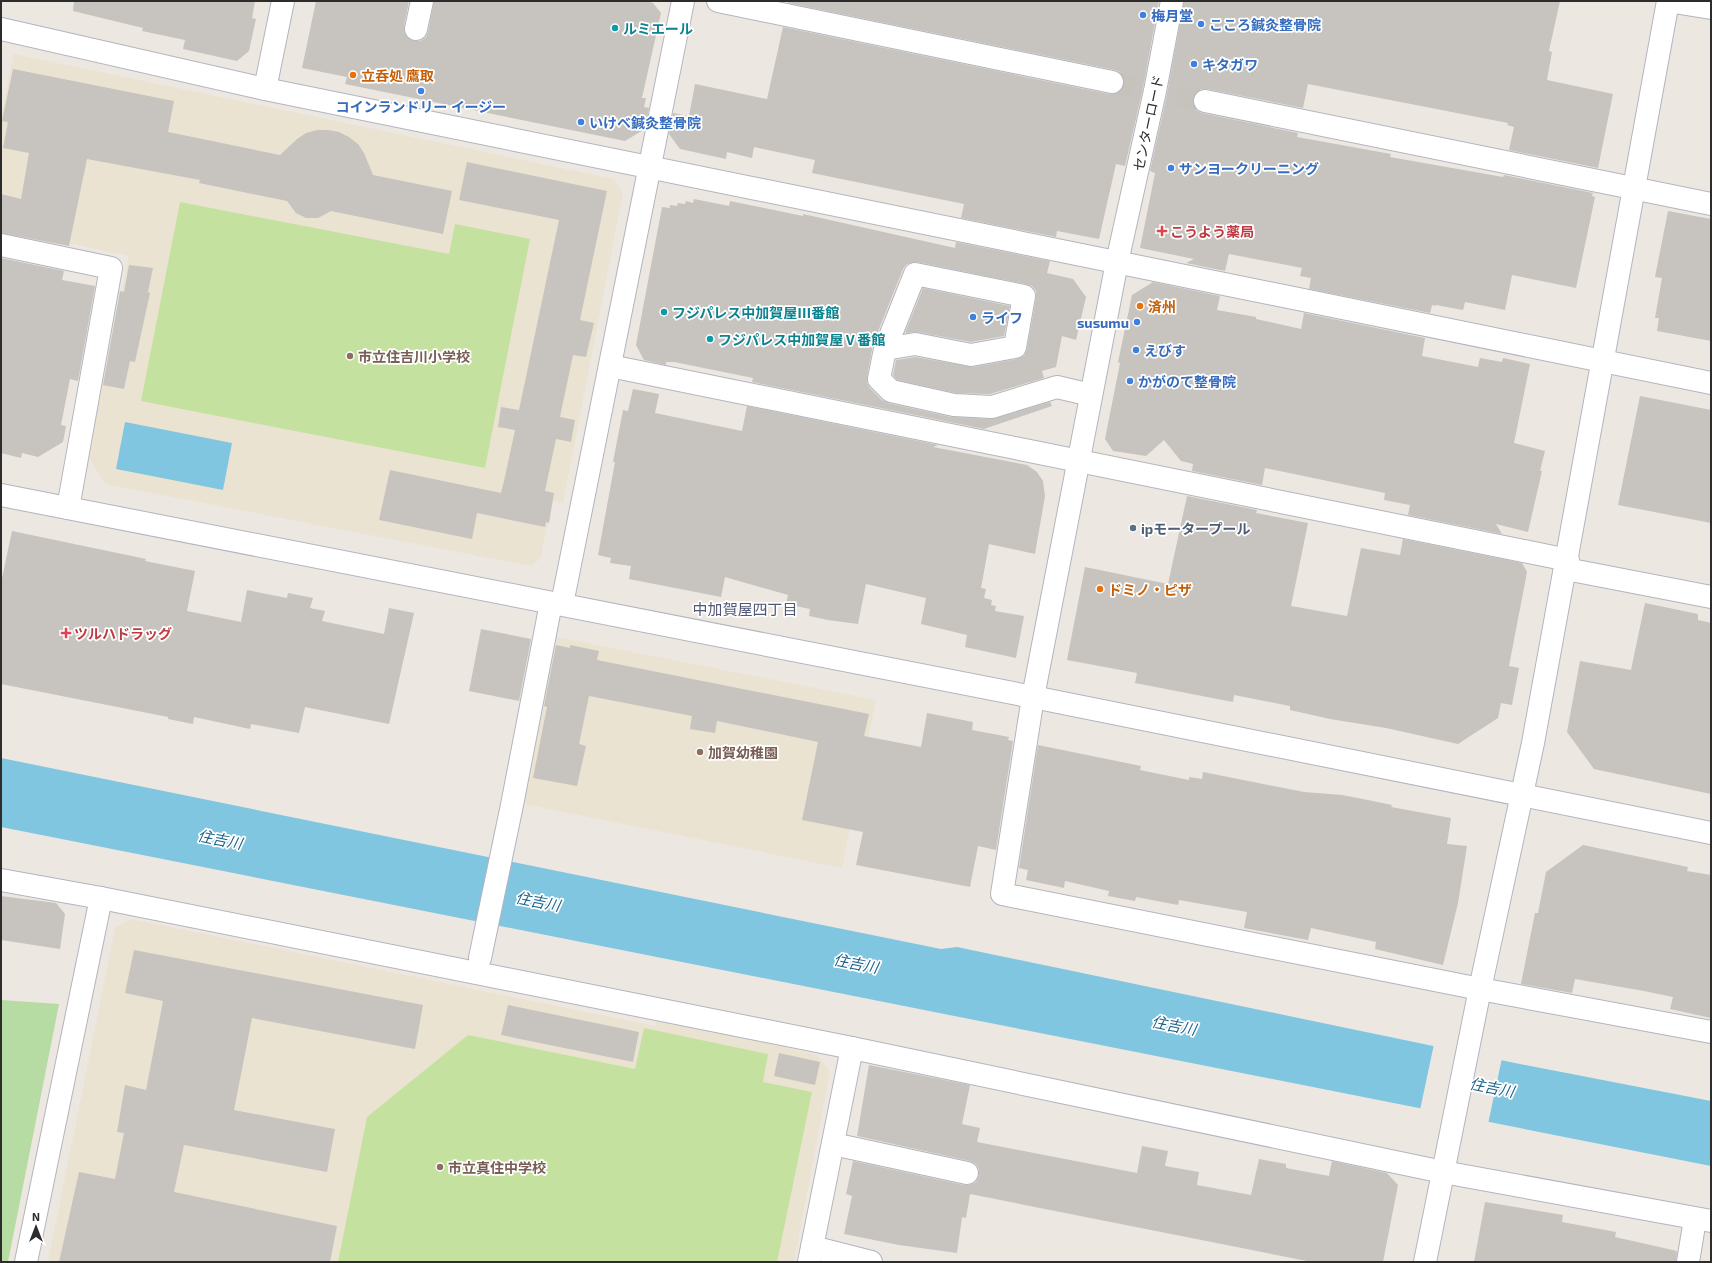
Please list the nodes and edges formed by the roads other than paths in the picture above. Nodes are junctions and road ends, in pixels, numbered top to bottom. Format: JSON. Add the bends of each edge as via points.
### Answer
{"nodes":[{"id":1,"x":283,"y":1,"type":"edge"},
{"id":2,"x":422,"y":1,"type":"edge"},
{"id":3,"x":683,"y":1,"type":"edge"},
{"id":4,"x":718,"y":1,"type":"edge"},
{"id":5,"x":1172,"y":1,"type":"edge"},
{"id":6,"x":1668,"y":1,"type":"edge"},
{"id":7,"x":1711,"y":8,"type":"edge"},
{"id":8,"x":1,"y":29,"type":"edge"},
{"id":9,"x":416,"y":29,"type":"dead end"},
{"id":10,"x":1112,"y":82,"type":"tunnel mouth"},
{"id":11,"x":265,"y":89,"type":"junction"},
{"id":12,"x":1205,"y":101,"type":"tunnel mouth"},
{"id":13,"x":651,"y":167,"type":"junction"},
{"id":14,"x":1635,"y":188,"type":"junction"},
{"id":15,"x":1711,"y":204,"type":"edge"},
{"id":16,"x":1,"y":245,"type":"edge"},
{"id":17,"x":1120,"y":253,"type":"junction"},
{"id":18,"x":885,"y":349,"type":"junction"},
{"id":19,"x":1604,"y":361,"type":"junction"},
{"id":20,"x":610,"y":366,"type":"junction"},
{"id":21,"x":1711,"y":383,"type":"edge"},
{"id":22,"x":1091,"y":395,"type":"junction"},
{"id":23,"x":1079,"y":460,"type":"junction"},
{"id":24,"x":1,"y":494,"type":"edge"},
{"id":25,"x":68,"y":508,"type":"junction"},
{"id":26,"x":1567,"y":564,"type":"junction"},
{"id":27,"x":1711,"y":597,"type":"edge"},
{"id":28,"x":556,"y":604,"type":"junction"},
{"id":29,"x":1033,"y":697,"type":"junction"},
{"id":30,"x":1521,"y":796,"type":"junction"},
{"id":31,"x":1711,"y":833,"type":"edge"},
{"id":32,"x":1,"y":880,"type":"edge"},
{"id":33,"x":101,"y":898,"type":"junction"},
{"id":34,"x":482,"y":950,"type":"dead end"},
{"id":35,"x":1478,"y":998,"type":"junction"},
{"id":36,"x":1711,"y":1032,"type":"edge"},
{"id":37,"x":852,"y":1048,"type":"junction"},
{"id":38,"x":833,"y":1144,"type":"junction"},
{"id":39,"x":1445,"y":1163,"type":"junction"},
{"id":40,"x":967,"y":1173,"type":"dead end"},
{"id":41,"x":1703,"y":1220,"type":"edge"},
{"id":42,"x":810,"y":1254,"type":"edge"},
{"id":43,"x":26,"y":1262,"type":"edge"},
{"id":44,"x":871,"y":1262,"type":"edge"},
{"id":45,"x":1425,"y":1262,"type":"edge"},
{"id":46,"x":1688,"y":1262,"type":"edge"}],
"edges":[{"from":1,"to":11,"type":"street"},
{"from":2,"to":9,"type":"street"},
{"from":3,"to":13,"type":"street"},
{"from":4,"to":10,"type":"street"},
{"from":5,"to":17,"type":"street","name":"センターロード"},
{"from":6,"to":7,"type":"street"},
{"from":6,"to":14,"type":"street"},
{"from":8,"to":11,"type":"street"},
{"from":11,"to":13,"type":"street"},
{"from":12,"to":14,"type":"street"},
{"from":13,"to":17,"type":"street"},
{"from":13,"to":20,"type":"street"},
{"from":14,"to":15,"type":"street"},
{"from":14,"to":19,"type":"street"},
{"from":16,"to":25,"type":"street","via":[[111,268]]},
{"from":17,"to":19,"type":"street"},
{"from":17,"to":22,"type":"street","name":"センターロード"},
{"from":18,"to":18,"type":"street","via":[[915,274],[1024,296],[1014,347],[971,355],[915,344]]},
{"from":18,"to":22,"type":"street","via":[[879,379],[891,391],[954,405],[992,407],[1057,388]]},
{"from":19,"to":21,"type":"street"},
{"from":19,"to":26,"type":"street"},
{"from":20,"to":23,"type":"street"},
{"from":20,"to":28,"type":"street"},
{"from":22,"to":23,"type":"street","name":"センターロード"},
{"from":23,"to":26,"type":"street"},
{"from":23,"to":29,"type":"street","name":"センターロード"},
{"from":24,"to":25,"type":"street"},
{"from":25,"to":28,"type":"street"},
{"from":26,"to":27,"type":"street"},
{"from":26,"to":30,"type":"street","via":[[1534,743]]},
{"from":28,"to":29,"type":"street"},
{"from":28,"to":34,"type":"street"},
{"from":29,"to":30,"type":"street"},
{"from":29,"to":35,"type":"street","name":"センターロード","via":[[1002,894]]},
{"from":30,"to":31,"type":"street"},
{"from":30,"to":35,"type":"street"},
{"from":32,"to":33,"type":"street"},
{"from":33,"to":37,"type":"street"},
{"from":33,"to":43,"type":"street"},
{"from":35,"to":36,"type":"street"},
{"from":35,"to":39,"type":"street"},
{"from":37,"to":38,"type":"street"},
{"from":37,"to":39,"type":"street"},
{"from":38,"to":40,"type":"street"},
{"from":38,"to":42,"type":"street"},
{"from":39,"to":41,"type":"street"},
{"from":39,"to":45,"type":"street"},
{"from":41,"to":46,"type":"street"},
{"from":42,"to":44,"type":"street"}]}
